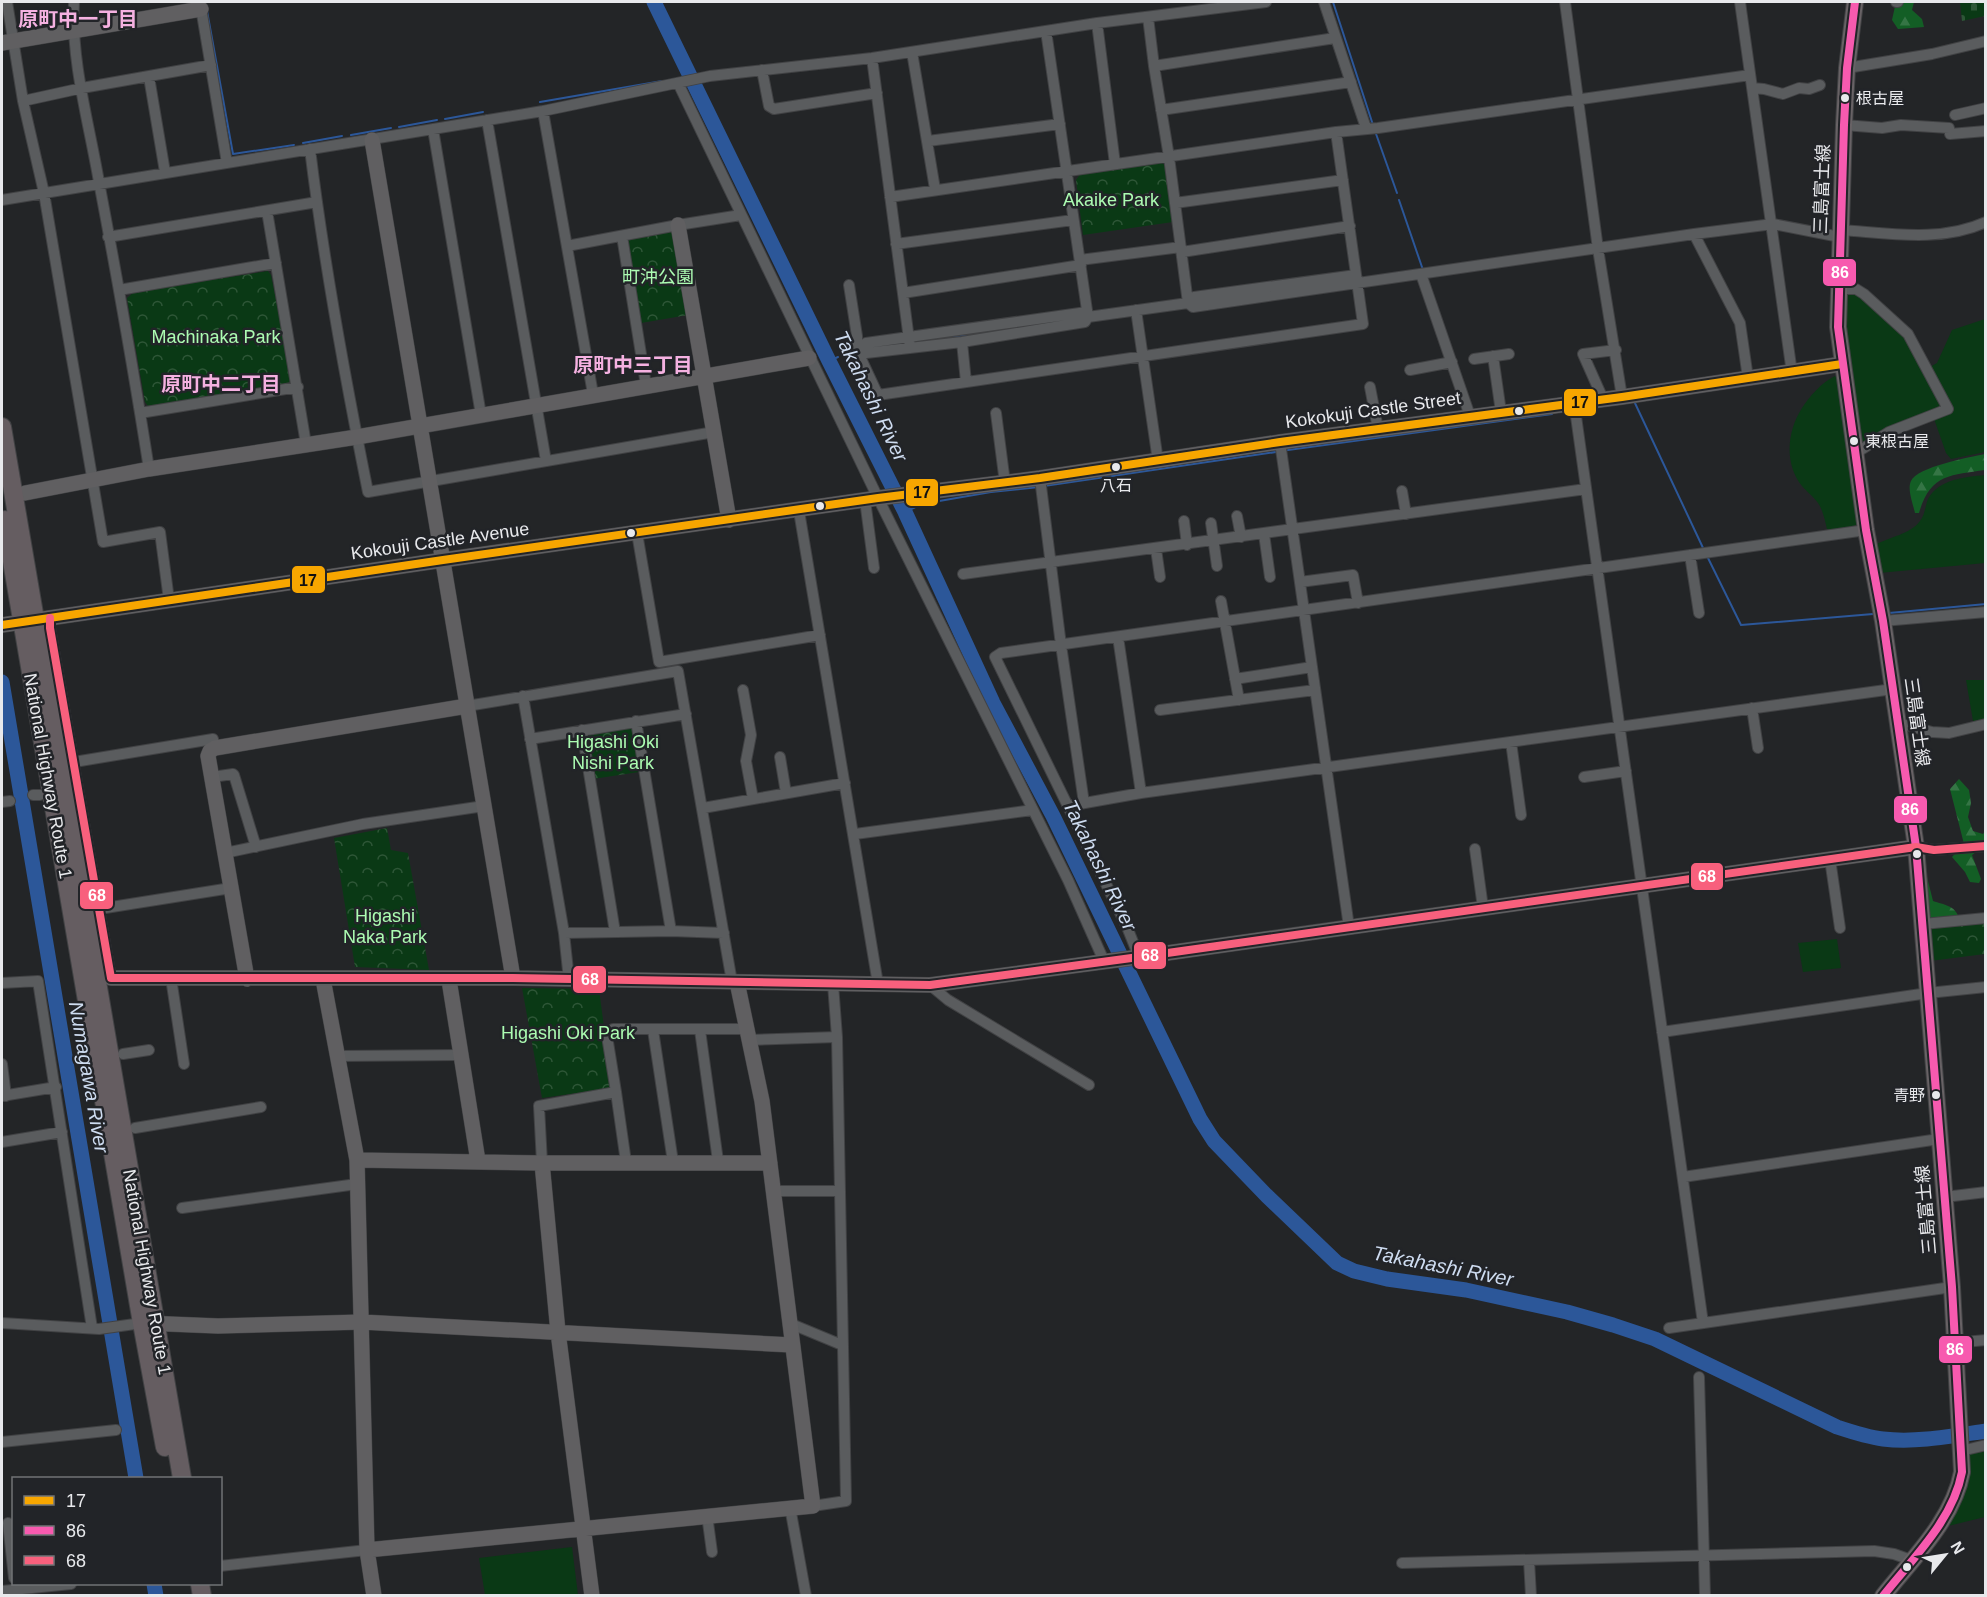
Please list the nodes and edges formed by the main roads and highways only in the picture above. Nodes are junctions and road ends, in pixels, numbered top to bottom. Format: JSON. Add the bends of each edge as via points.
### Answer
{"nodes":[{"id":1,"x":1855,"y":2,"type":"edge"},
{"id":2,"x":2,"y":427,"type":"edge"},
{"id":3,"x":2,"y":499,"type":"edge"},
{"id":4,"x":36,"y":620,"type":"junction"},
{"id":5,"x":149,"y":1324,"type":"junction"},
{"id":6,"x":171,"y":1477,"type":"edge"},
{"id":7,"x":182,"y":1477,"type":"edge"},
{"id":8,"x":1883,"y":1596,"type":"edge"}],
"edges":[{"from":1,"to":8,"type":"main road","name":"三島富士線","via":[[1844,125],[1838,327],[1916,847],[1952,1287],[1962,1472],[1951,1507]]},
{"from":2,"to":4,"type":"highway","name":"National Highway Route 1"},
{"from":3,"to":4,"type":"highway","name":"National Highway Route 1"},
{"from":4,"to":5,"type":"highway","name":"National Highway Route 1"},
{"from":5,"to":6,"type":"highway","name":"National Highway Route 1"},
{"from":5,"to":7,"type":"highway","name":"National Highway Route 1"}]}
